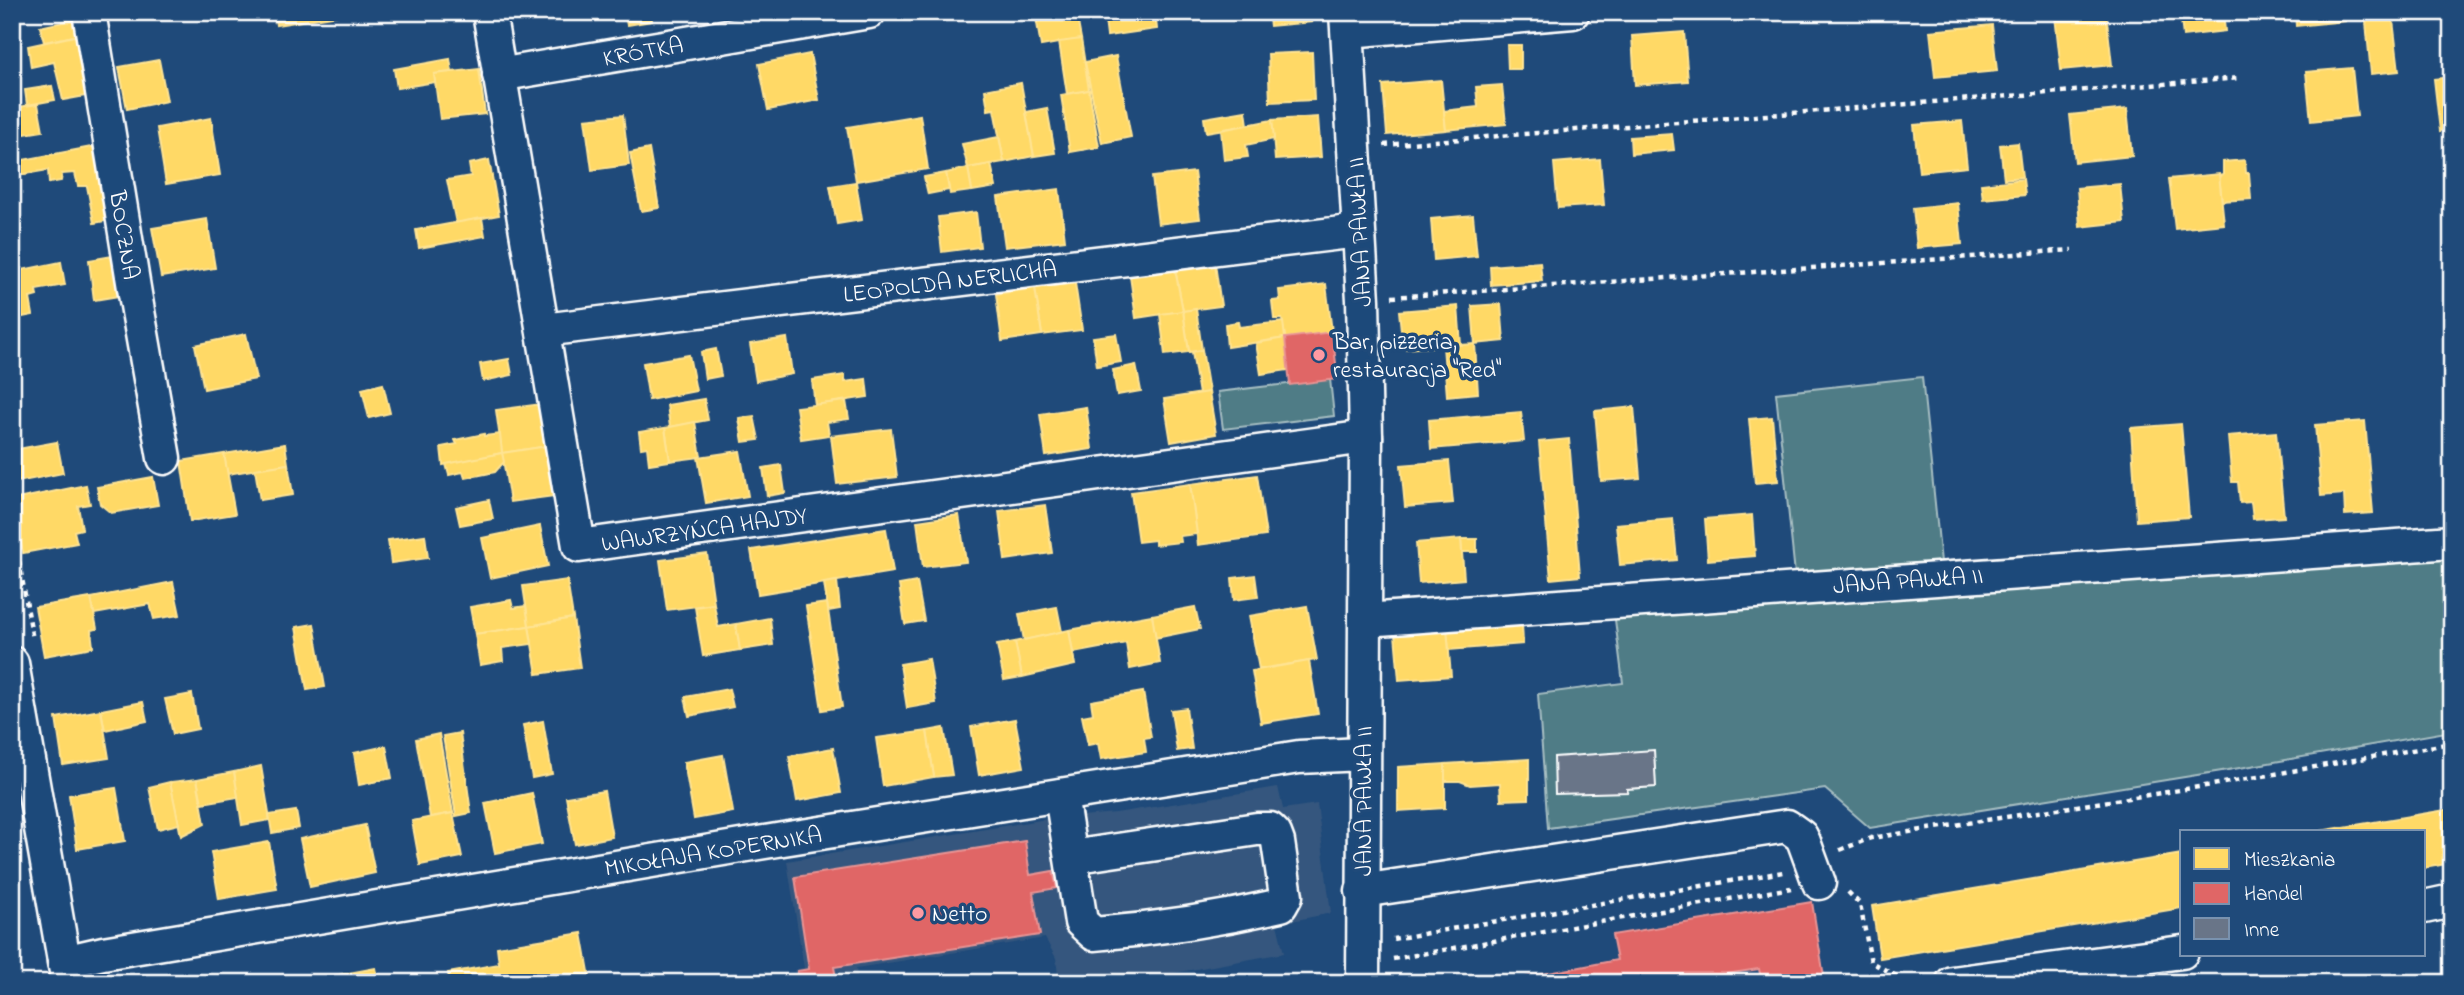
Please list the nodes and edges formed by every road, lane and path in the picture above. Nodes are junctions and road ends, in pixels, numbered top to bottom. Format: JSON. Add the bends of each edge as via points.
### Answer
{"nodes":[{"id":1,"x":89,"y":12,"type":"edge"},
{"id":2,"x":489,"y":12,"type":"edge"},
{"id":3,"x":869,"y":12,"type":"edge"},
{"id":4,"x":1573,"y":12,"type":"edge"},
{"id":5,"x":1347,"y":22,"type":"edge"},
{"id":6,"x":499,"y":75,"type":"junction"},
{"id":7,"x":2240,"y":78,"type":"dead end"},
{"id":8,"x":1355,"y":148,"type":"junction"},
{"id":9,"x":1358,"y":231,"type":"junction"},
{"id":10,"x":2072,"y":250,"type":"dead end"},
{"id":11,"x":1363,"y":300,"type":"junction"},
{"id":12,"x":543,"y":330,"type":"junction"},
{"id":13,"x":1366,"y":437,"type":"junction"},
{"id":14,"x":164,"y":458,"type":"dead end"},
{"id":15,"x":2452,"y":542,"type":"edge"},
{"id":16,"x":1365,"y":620,"type":"junction"},
{"id":17,"x":12,"y":663,"type":"edge"},
{"id":18,"x":2452,"y":743,"type":"edge"},
{"id":19,"x":1363,"y":754,"type":"junction"},
{"id":20,"x":1061,"y":795,"type":"junction"},
{"id":21,"x":1071,"y":857,"type":"junction"},
{"id":22,"x":1816,"y":874,"type":"junction"},
{"id":23,"x":1362,"y":891,"type":"junction"},
{"id":24,"x":2452,"y":901,"type":"edge"},
{"id":25,"x":2426,"y":907,"type":"edge"},
{"id":26,"x":1393,"y":939,"type":"dead end"},
{"id":27,"x":2180,"y":952,"type":"edge"},
{"id":28,"x":1393,"y":959,"type":"dead end"},
{"id":29,"x":66,"y":972,"type":"edge"},
{"id":30,"x":2035,"y":977,"type":"edge"},
{"id":31,"x":1363,"y":983,"type":"edge"},
{"id":32,"x":1909,"y":983,"type":"edge"},
{"id":33,"x":1952,"y":983,"type":"edge"}],
"edges":[{"from":1,"to":14,"type":"street","name":"BOCZNA"},
{"from":2,"to":6,"type":"street","name":"WAWRZYŃCA HAJDY"},
{"from":3,"to":6,"type":"street","name":"KRÓTKA"},
{"from":4,"to":5,"type":"street"},
{"from":5,"to":8,"type":"street","name":"JANA PAWŁA II"},
{"from":6,"to":12,"type":"street","name":"WAWRZYŃCA HAJDY"},
{"from":7,"to":8,"type":"path"},
{"from":8,"to":9,"type":"street","name":"JANA PAWŁA II"},
{"from":9,"to":11,"type":"street","name":"JANA PAWŁA II"},
{"from":9,"to":12,"type":"street","name":"LEOPOLDA NERLICHA"},
{"from":10,"to":11,"type":"path"},
{"from":11,"to":13,"type":"street","name":"JANA PAWŁA II"},
{"from":12,"to":13,"type":"street","name":"WAWRZYŃCA HAJDY","via":[[579,546]]},
{"from":13,"to":16,"type":"street","name":"JANA PAWŁA II"},
{"from":15,"to":16,"type":"street","name":"JANA PAWŁA II"},
{"from":16,"to":19,"type":"street","name":"JANA PAWŁA II"},
{"from":17,"to":29,"type":"street"},
{"from":18,"to":22,"type":"path","via":[[1871,838],[1849,846]]},
{"from":19,"to":20,"type":"street","name":"MIKOŁAJA KOPERNIKA","via":[[1299,757]]},
{"from":19,"to":23,"type":"street","name":"JANA PAWŁA II"},
{"from":20,"to":21,"type":"street"},
{"from":20,"to":29,"type":"street","name":"MIKOŁAJA KOPERNIKA","via":[[103,953]]},
{"from":21,"to":21,"type":"street","via":[[1082,922],[1094,934],[1264,909],[1281,905],[1286,896],[1278,842],[1270,830]]},
{"from":22,"to":23,"type":"street","via":[[1801,836],[1787,826]]},
{"from":22,"to":26,"type":"path","via":[[1754,878]]},
{"from":22,"to":28,"type":"path"},
{"from":22,"to":32,"type":"path","via":[[1843,886],[1860,904],[1871,962]]},
{"from":23,"to":31,"type":"street","name":"JANA PAWŁA II"},
{"from":24,"to":25,"type":"street"},
{"from":27,"to":30,"type":"street"},
{"from":30,"to":33,"type":"street"}]}
